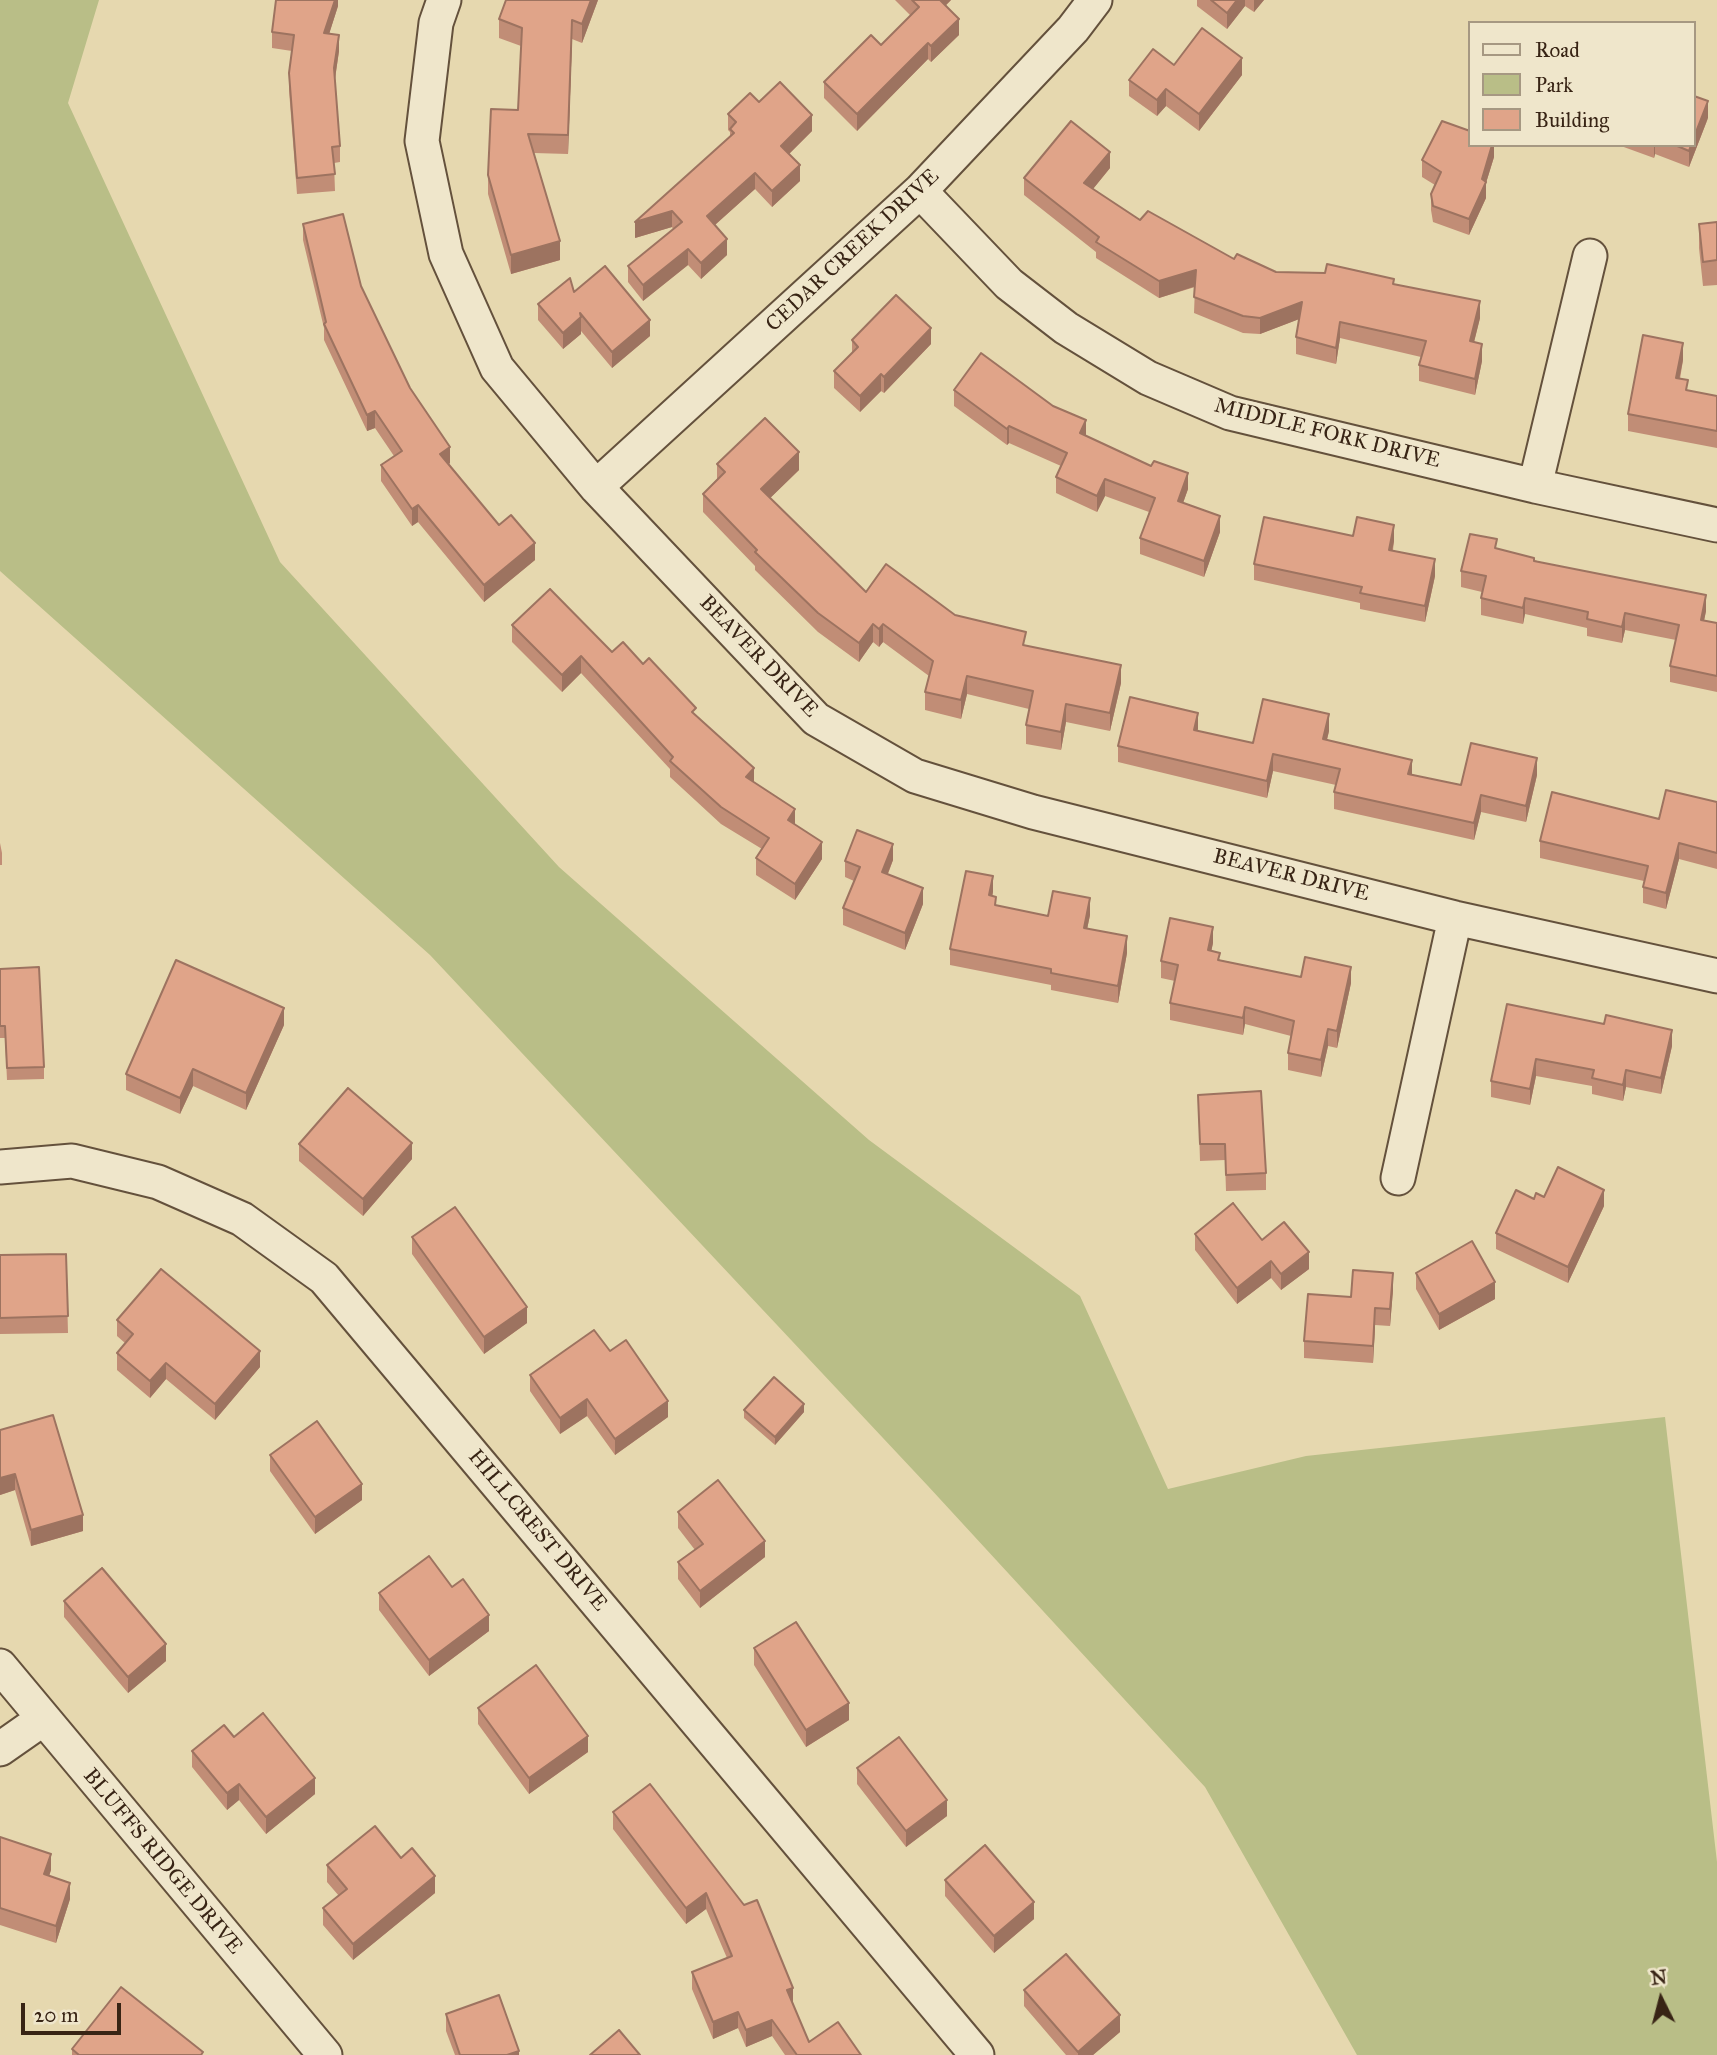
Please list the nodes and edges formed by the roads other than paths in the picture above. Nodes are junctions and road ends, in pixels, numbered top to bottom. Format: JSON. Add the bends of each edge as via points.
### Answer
{"nodes":[{"id":1,"x":444,"y":0,"type":"edge"},
{"id":2,"x":1096,"y":0,"type":"edge"},
{"id":3,"x":920,"y":191,"type":"junction"},
{"id":4,"x":1590,"y":256,"type":"dead end"},
{"id":5,"x":1535,"y":486,"type":"junction"},
{"id":6,"x":596,"y":487,"type":"junction"},
{"id":7,"x":1717,"y":525,"type":"edge"},
{"id":8,"x":1455,"y":918,"type":"junction"},
{"id":9,"x":1717,"y":976,"type":"edge"},
{"id":10,"x":0,"y":1167,"type":"edge"},
{"id":11,"x":1398,"y":1178,"type":"dead end"},
{"id":12,"x":0,"y":1666,"type":"edge"},
{"id":13,"x":43,"y":1719,"type":"junction"},
{"id":14,"x":0,"y":1749,"type":"edge"},
{"id":15,"x":326,"y":2055,"type":"edge"},
{"id":16,"x":977,"y":2055,"type":"edge"}],
"edges":[{"from":1,"to":6,"type":"street","name":"BEAVER DRIVE","via":[[436,23],[422,141],[446,254],[497,368]]},
{"from":2,"to":3,"type":"street","name":"CEDAR CREEK DRIVE"},
{"from":3,"to":5,"type":"street","name":"MIDDLE FORK DRIVE","via":[[1009,284],[1066,328],[1148,378],[1230,414]]},
{"from":3,"to":6,"type":"street","name":"CEDAR CREEK DRIVE"},
{"from":4,"to":5,"type":"street"},
{"from":5,"to":7,"type":"street","name":"MIDDLE FORK DRIVE"},
{"from":6,"to":8,"type":"street","name":"BEAVER DRIVE","via":[[816,719],[915,776],[1033,812]]},
{"from":8,"to":9,"type":"street","name":"BEAVER DRIVE"},
{"from":8,"to":11,"type":"street"},
{"from":10,"to":16,"type":"street","name":"HILLCREST DRIVE","via":[[72,1161],[158,1182],[242,1219],[324,1278]]},
{"from":12,"to":13,"type":"street","name":"BLUFFS RIDGE DRIVE"},
{"from":13,"to":14,"type":"street"},
{"from":13,"to":15,"type":"street","name":"BLUFFS RIDGE DRIVE"}]}
